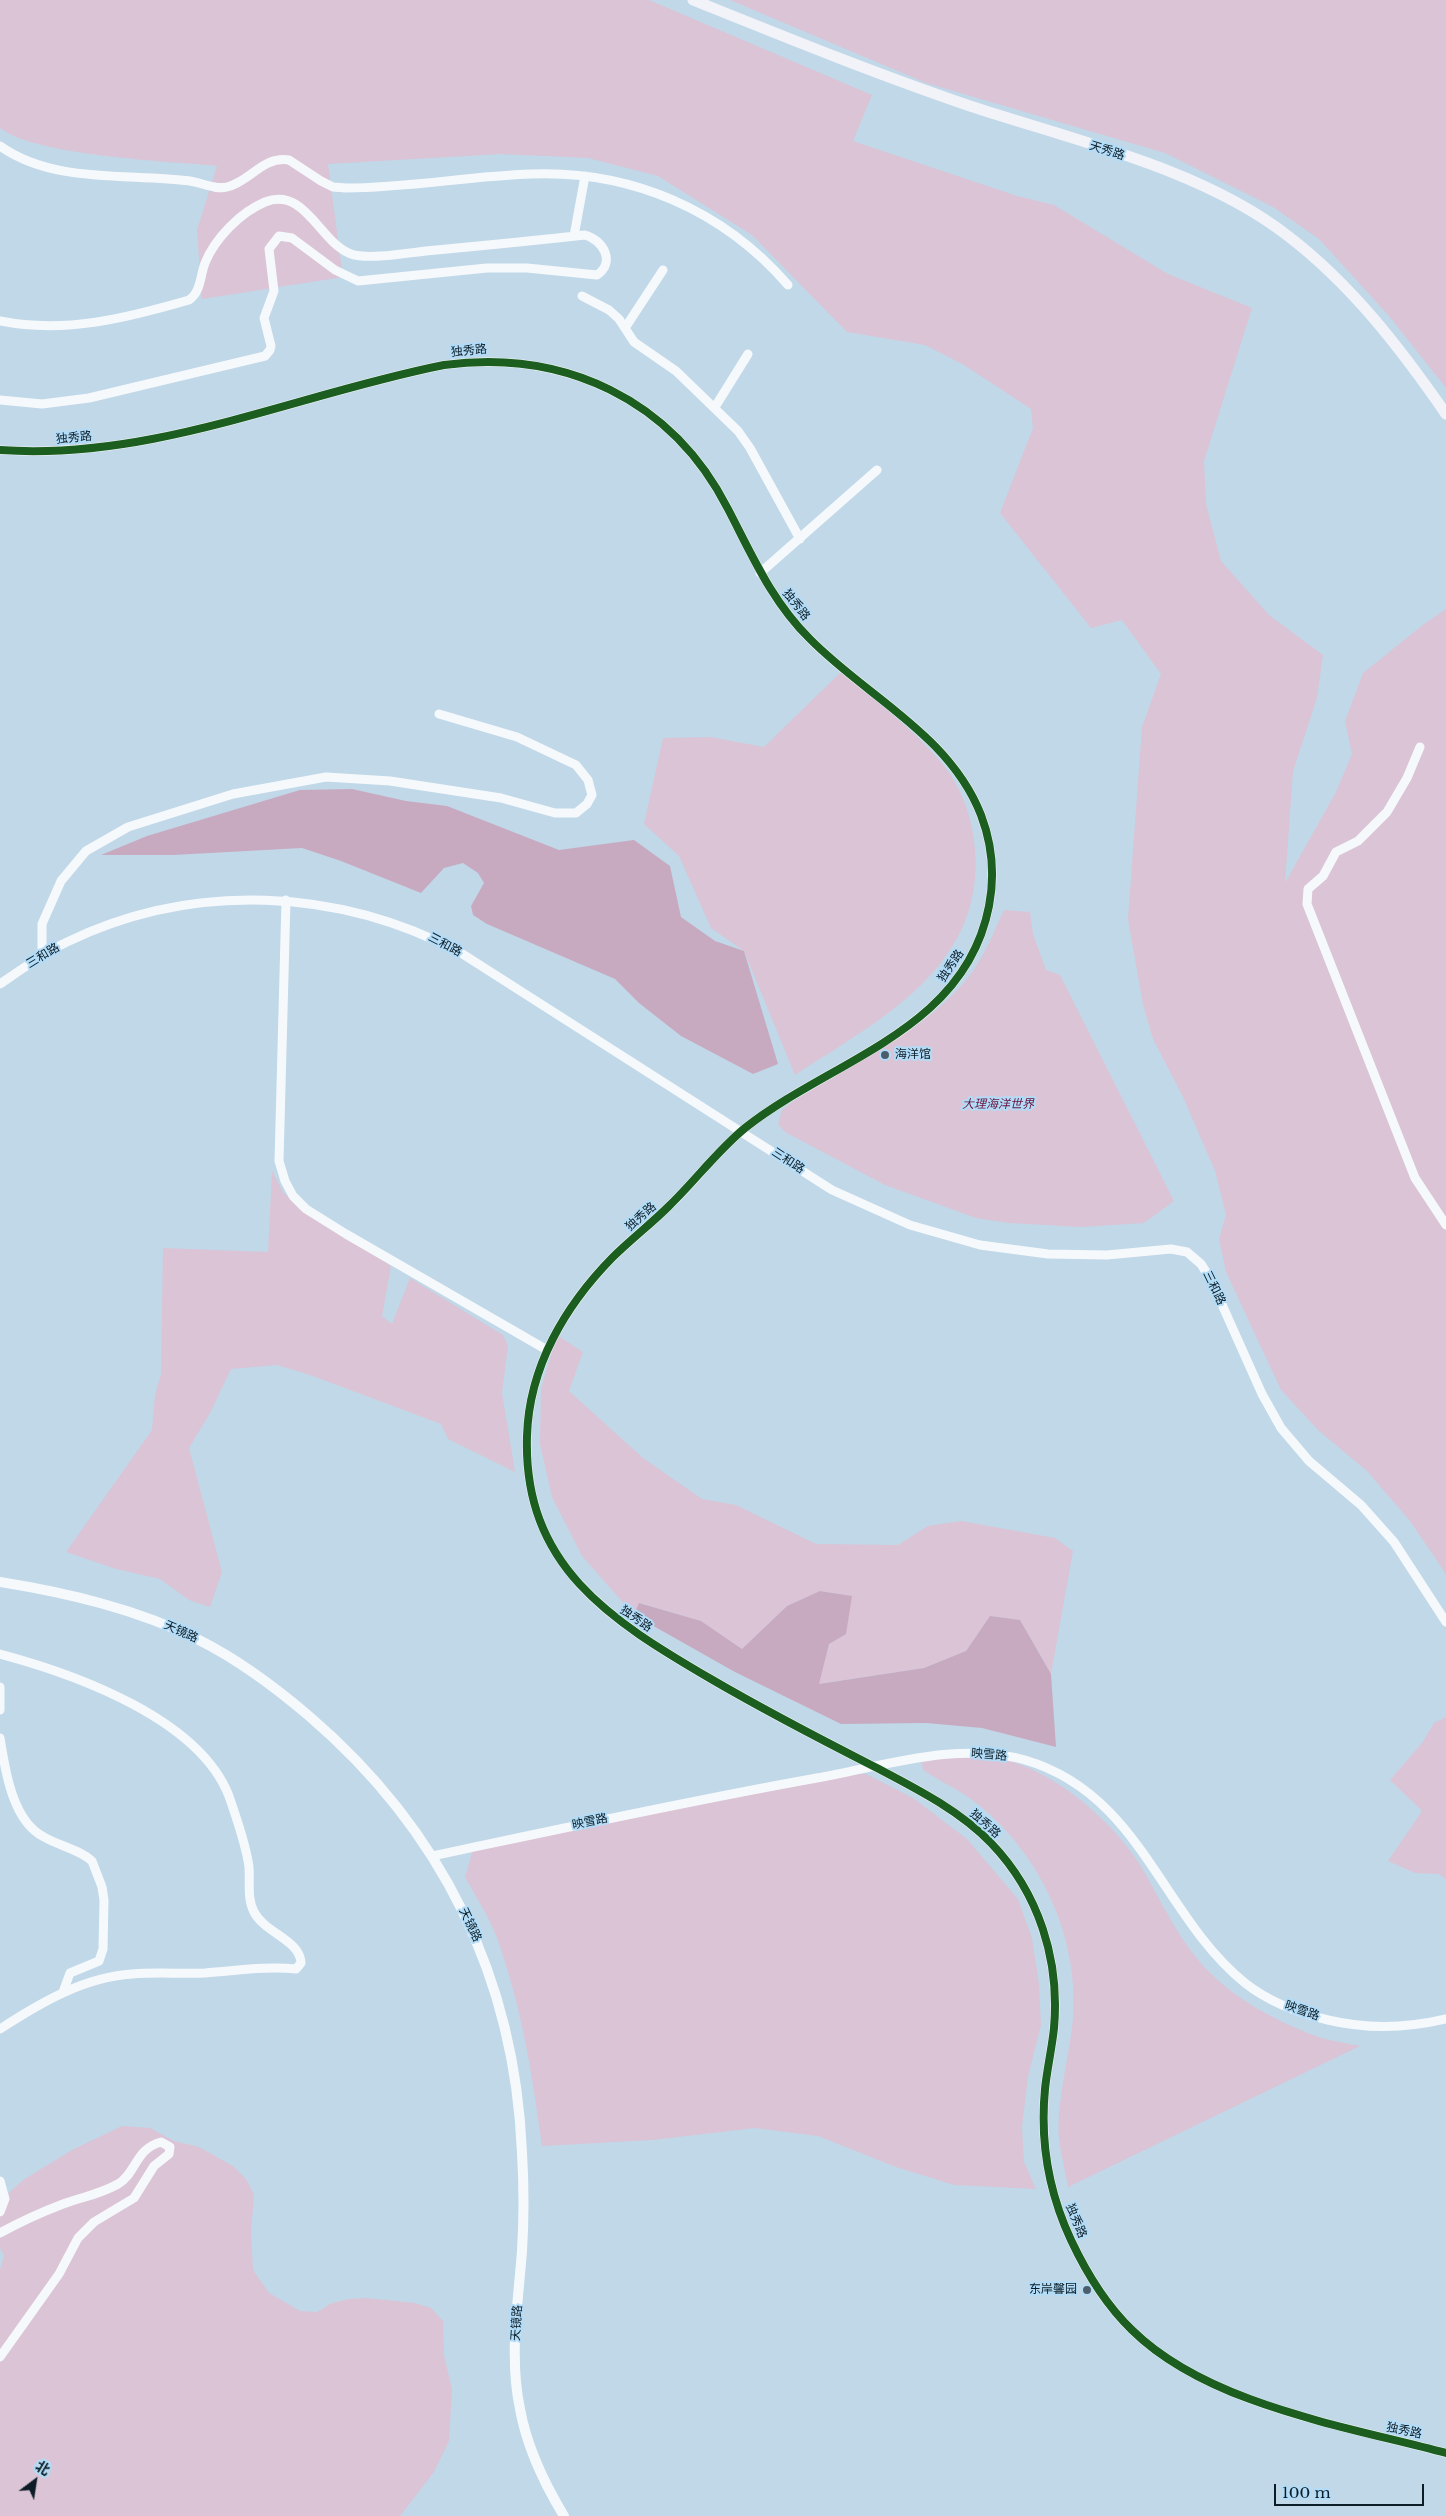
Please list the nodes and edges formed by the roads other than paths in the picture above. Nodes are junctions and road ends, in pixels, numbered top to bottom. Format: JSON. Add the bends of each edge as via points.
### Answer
{"nodes":[{"id":1,"x":693,"y":0,"type":"edge"},
{"id":2,"x":0,"y":146,"type":"edge"},
{"id":3,"x":585,"y":176,"type":"junction"},
{"id":4,"x":574,"y":236,"type":"junction"},
{"id":5,"x":663,"y":270,"type":"dead end"},
{"id":6,"x":788,"y":286,"type":"dead end"},
{"id":7,"x":582,"y":296,"type":"dead end"},
{"id":8,"x":0,"y":321,"type":"edge"},
{"id":9,"x":625,"y":328,"type":"junction"},
{"id":10,"x":748,"y":354,"type":"dead end"},
{"id":11,"x":0,"y":400,"type":"edge"},
{"id":12,"x":715,"y":407,"type":"junction"},
{"id":13,"x":1446,"y":414,"type":"edge"},
{"id":14,"x":0,"y":450,"type":"edge"},
{"id":15,"x":876,"y":470,"type":"dead end"},
{"id":16,"x":800,"y":539,"type":"junction"},
{"id":17,"x":760,"y":573,"type":"junction"},
{"id":18,"x":439,"y":714,"type":"dead end"},
{"id":19,"x":1420,"y":747,"type":"dead end"},
{"id":20,"x":286,"y":900,"type":"junction"},
{"id":21,"x":42,"y":956,"type":"junction"},
{"id":22,"x":0,"y":984,"type":"edge"},
{"id":23,"x":741,"y":1131,"type":"junction"},
{"id":24,"x":1446,"y":1224,"type":"edge"},
{"id":25,"x":547,"y":1350,"type":"junction"},
{"id":26,"x":0,"y":1582,"type":"edge"},
{"id":27,"x":1446,"y":1622,"type":"edge"},
{"id":28,"x":0,"y":1654,"type":"edge"},
{"id":29,"x":0,"y":1687,"type":"edge"},
{"id":30,"x":0,"y":1710,"type":"edge"},
{"id":31,"x":0,"y":1738,"type":"edge"},
{"id":32,"x":875,"y":1767,"type":"junction"},
{"id":33,"x":432,"y":1856,"type":"junction"},
{"id":34,"x":62,"y":1992,"type":"junction"},
{"id":35,"x":1446,"y":2019,"type":"edge"},
{"id":36,"x":0,"y":2029,"type":"edge"},
{"id":37,"x":0,"y":2181,"type":"edge"},
{"id":38,"x":0,"y":2212,"type":"edge"},
{"id":39,"x":0,"y":2233,"type":"edge"},
{"id":40,"x":0,"y":2357,"type":"edge"},
{"id":41,"x":1446,"y":2452,"type":"edge"},
{"id":42,"x":564,"y":2516,"type":"edge"}],
"edges":[{"from":1,"to":13,"type":"main road","name":"天秀路","via":[[876,74],[1172,172],[1230,199],[1288,236],[1337,280],[1386,330]]},
{"from":2,"to":3,"type":"street","via":[[22,160],[71,172],[190,181],[219,187],[232,185],[263,165],[280,159],[289,160],[333,187],[346,188],[529,174]]},
{"from":3,"to":4,"type":"street"},
{"from":3,"to":6,"type":"street","via":[[636,186],[700,214],[748,244]]},
{"from":4,"to":8,"type":"street","via":[[391,255],[352,254],[337,245],[296,205],[270,200],[236,222],[218,241],[205,264],[197,292],[189,300],[97,323],[52,326]]},
{"from":4,"to":11,"type":"street","via":[[591,237],[600,244],[607,262],[597,275],[527,268],[487,268],[366,281],[345,275],[292,238],[279,236],[269,250],[274,290],[264,315],[271,346],[265,356],[89,398],[42,404]]},
{"from":5,"to":9,"type":"street"},
{"from":7,"to":9,"type":"street","via":[[609,310]]},
{"from":9,"to":12,"type":"street","via":[[634,342],[676,371]]},
{"from":10,"to":12,"type":"street"},
{"from":12,"to":16,"type":"street","via":[[738,430],[750,448]]},
{"from":14,"to":17,"type":"street","name":"独秀路","via":[[46,452],[110,446],[249,416],[444,365],[498,361],[532,364],[569,372],[606,387],[637,405],[667,429],[710,477]]},
{"from":15,"to":16,"type":"street"},
{"from":16,"to":17,"type":"street"},
{"from":17,"to":23,"type":"street","name":"独秀路","via":[[804,634],[926,738],[959,774],[985,826],[991,852],[992,882],[988,914],[977,946],[962,973],[940,1000],[899,1032]]},
{"from":18,"to":21,"type":"street","via":[[517,737],[576,765],[588,780],[592,795],[587,804],[576,813],[555,813],[501,798],[390,781],[326,777],[233,794],[128,827],[86,851],[61,882],[42,924]]},
{"from":19,"to":24,"type":"street","via":[[1408,778],[1387,812],[1358,841],[1336,852],[1323,876],[1308,889],[1307,904],[1415,1178]]},
{"from":20,"to":21,"type":"street","name":"三和路","via":[[207,902],[153,911],[107,925]]},
{"from":20,"to":23,"type":"street","name":"三和路","via":[[354,911],[428,935],[496,974]]},
{"from":20,"to":25,"type":"street","via":[[279,1161],[293,1196],[306,1209],[346,1234]]},
{"from":21,"to":22,"type":"street","name":"三和路"},
{"from":23,"to":25,"type":"street","name":"独秀路","via":[[675,1201],[598,1273],[569,1310]]},
{"from":23,"to":27,"type":"street","name":"三和路","via":[[832,1190],[910,1225],[980,1245],[1048,1254],[1107,1255],[1171,1249],[1187,1252],[1201,1264],[1211,1280],[1262,1394],[1281,1428],[1308,1461],[1361,1505],[1394,1542]]},
{"from":25,"to":32,"type":"street","name":"独秀路","via":[[529,1408],[528,1475],[541,1527],[571,1578],[604,1610],[667,1653],[740,1696]]},
{"from":26,"to":33,"type":"street","name":"天镜路","via":[[56,1592],[135,1613],[187,1634],[229,1656],[295,1704],[348,1753],[394,1803]]},
{"from":28,"to":34,"type":"street","via":[[101,1688],[171,1729],[201,1754],[220,1778],[230,1799],[249,1866],[254,1911],[265,1927],[294,1947],[301,1959],[296,1969],[131,1974]]},
{"from":29,"to":30,"type":"street"},
{"from":31,"to":34,"type":"street","via":[[9,1786],[20,1812],[42,1837],[92,1861],[102,1887],[104,1939],[101,1957],[70,1973]]},
{"from":32,"to":33,"type":"street","name":"映雪路","via":[[700,1799]]},
{"from":32,"to":35,"type":"street","name":"映雪路","via":[[970,1753],[1004,1756],[1048,1768],[1081,1788],[1110,1812],[1150,1861],[1205,1941],[1235,1974],[1257,1991],[1301,2013],[1348,2024],[1388,2026]]},
{"from":32,"to":41,"type":"street","name":"独秀路","via":[[978,1830],[1009,1865],[1032,1902],[1047,1941],[1055,1987],[1043,2114],[1052,2188],[1076,2249],[1097,2286],[1124,2323],[1170,2359],[1237,2393],[1338,2427]]},
{"from":33,"to":42,"type":"street","name":"天镜路","via":[[452,1888],[480,1947],[499,2000],[509,2043],[520,2121],[524,2196],[515,2337],[517,2391],[524,2428],[536,2462]]},
{"from":34,"to":36,"type":"street"},
{"from":37,"to":38,"type":"street","via":[[5,2199]]},
{"from":39,"to":40,"type":"street","via":[[118,2184],[142,2154],[155,2144],[161,2142],[170,2147],[169,2154],[154,2166],[134,2198],[94,2222],[78,2238],[59,2274]]}]}
